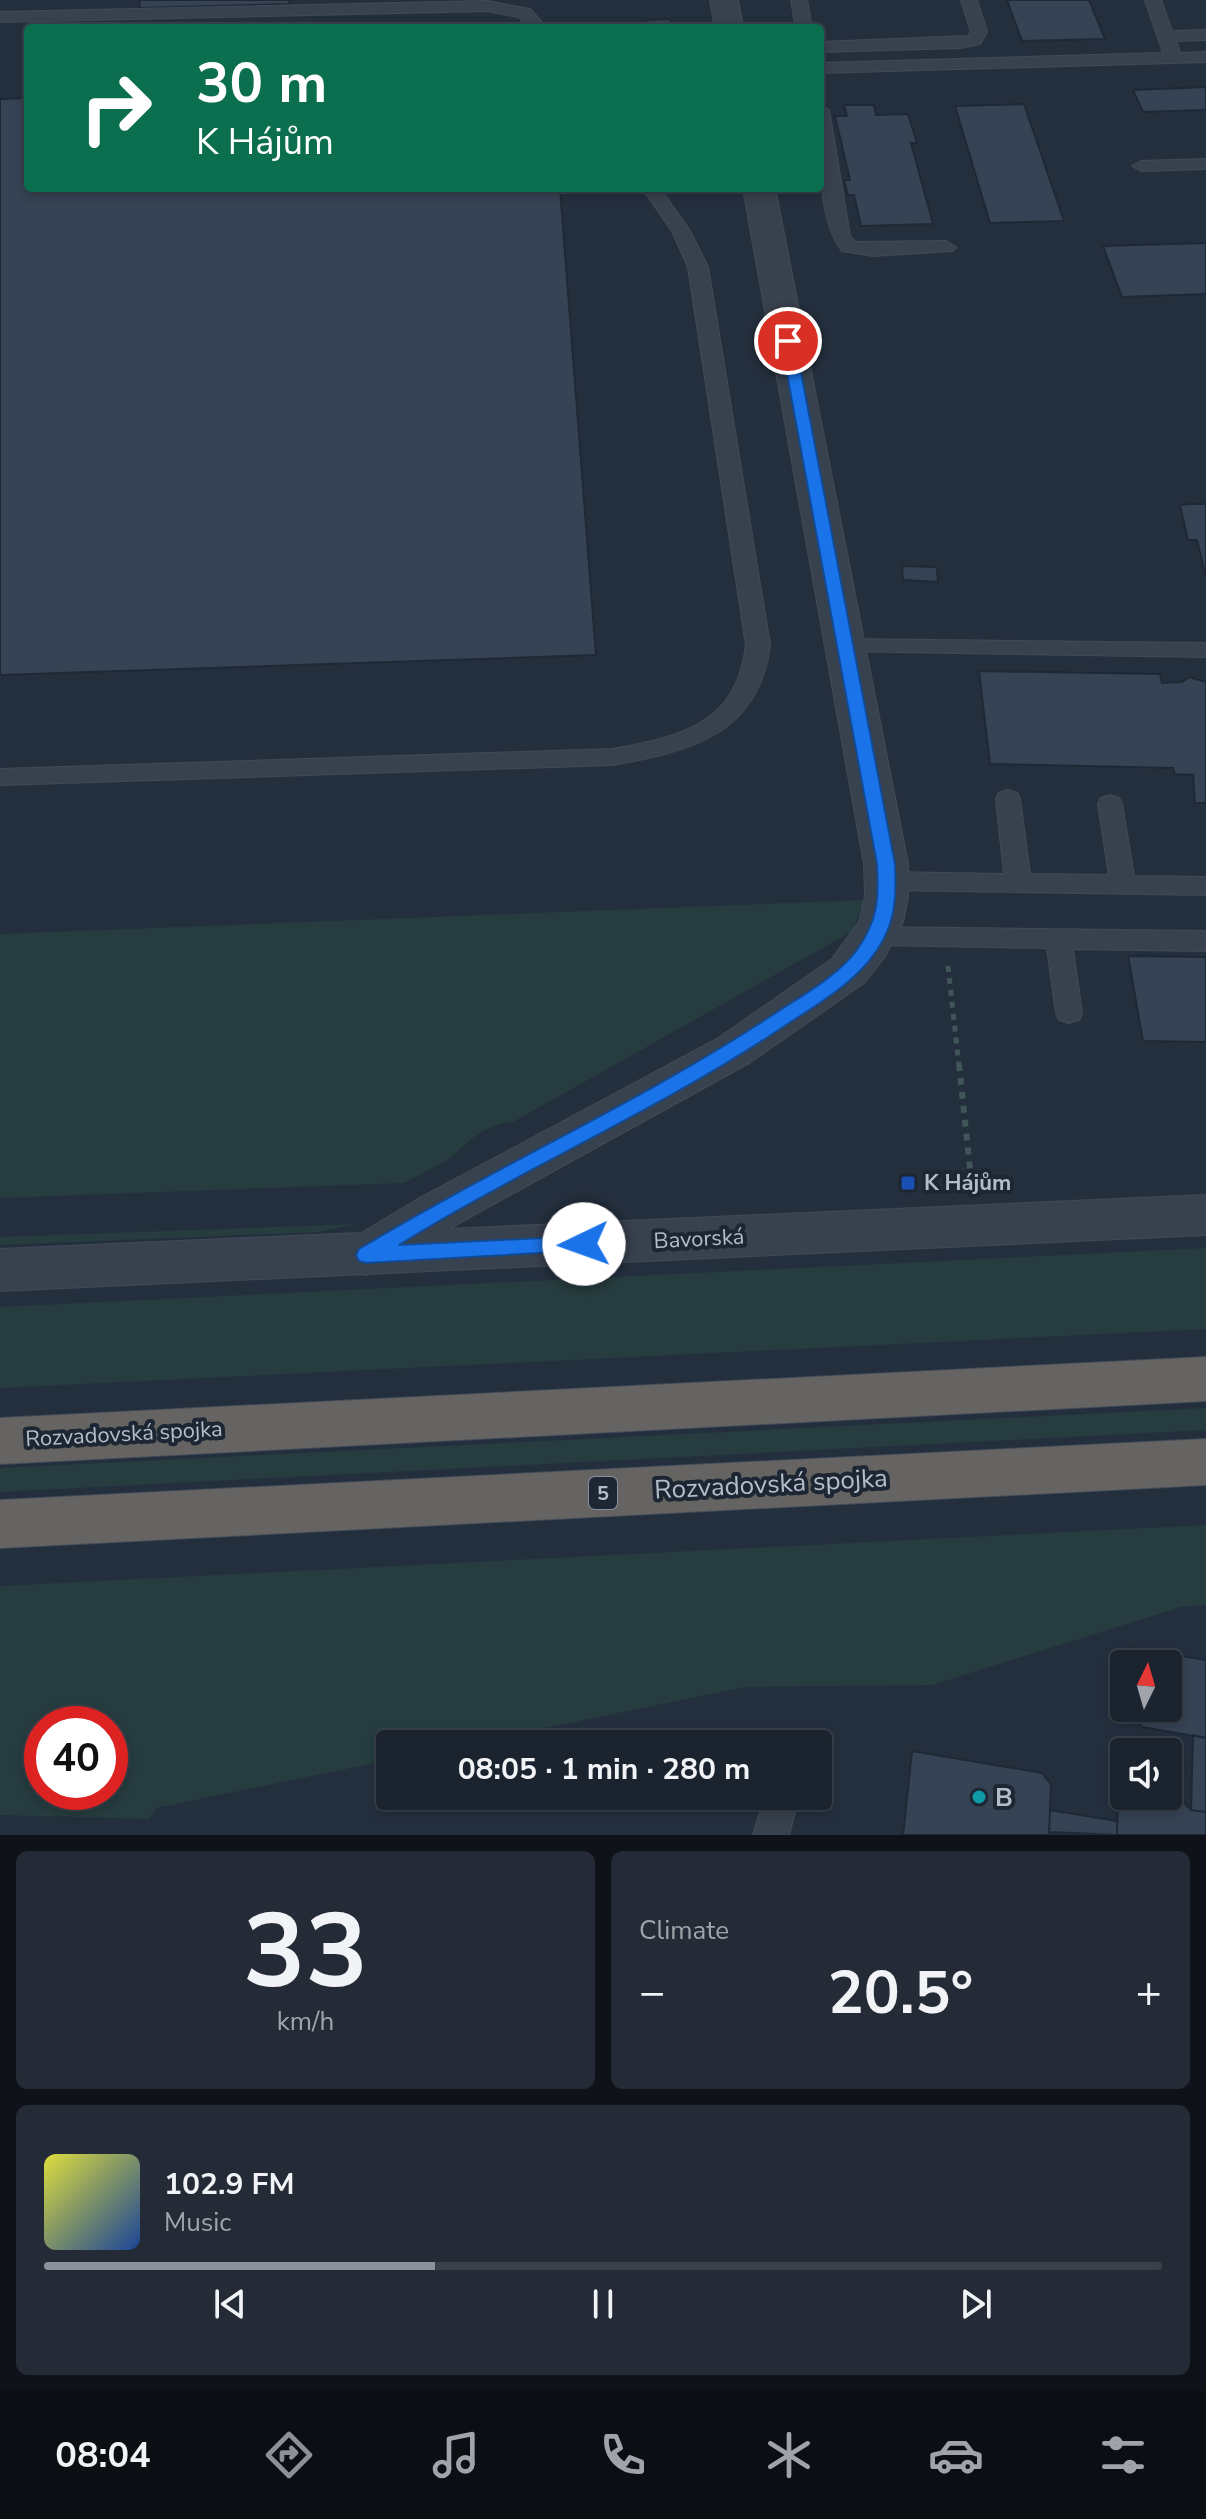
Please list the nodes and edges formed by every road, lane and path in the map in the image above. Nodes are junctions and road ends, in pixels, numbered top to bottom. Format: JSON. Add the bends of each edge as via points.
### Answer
{"nodes":[{"id":1,"x":724,"y":0,"type":"edge"},
{"id":2,"x":799,"y":0,"type":"edge"},
{"id":3,"x":969,"y":0,"type":"edge"},
{"id":4,"x":1153,"y":0,"type":"edge"},
{"id":5,"x":0,"y":17,"type":"edge"},
{"id":6,"x":535,"y":24,"type":"edge"},
{"id":7,"x":728,"y":24,"type":"edge"},
{"id":8,"x":803,"y":24,"type":"edge"},
{"id":9,"x":1206,"y":35,"type":"edge"},
{"id":10,"x":1167,"y":36,"type":"junction"},
{"id":11,"x":824,"y":47,"type":"edge"},
{"id":12,"x":1206,"y":57,"type":"edge"},
{"id":13,"x":1173,"y":58,"type":"junction"},
{"id":14,"x":824,"y":68,"type":"edge"},
{"id":15,"x":824,"y":134,"type":"edge"},
{"id":16,"x":1206,"y":164,"type":"edge"},
{"id":17,"x":1141,"y":166,"type":"dead end"},
{"id":18,"x":654,"y":192,"type":"edge"},
{"id":19,"x":760,"y":192,"type":"edge"},
{"id":20,"x":946,"y":247,"type":"dead end"},
{"id":21,"x":845,"y":646,"type":"junction"},
{"id":22,"x":1206,"y":650,"type":"edge"},
{"id":23,"x":0,"y":777,"type":"edge"},
{"id":24,"x":1008,"y":799,"type":"dead end"},
{"id":25,"x":1110,"y":804,"type":"dead end"},
{"id":26,"x":888,"y":881,"type":"junction"},
{"id":27,"x":1018,"y":883,"type":"junction"},
{"id":28,"x":1123,"y":885,"type":"junction"},
{"id":29,"x":1206,"y":886,"type":"edge"},
{"id":30,"x":875,"y":936,"type":"junction"},
{"id":31,"x":933,"y":937,"type":"junction"},
{"id":32,"x":1059,"y":939,"type":"junction"},
{"id":33,"x":1206,"y":941,"type":"edge"},
{"id":34,"x":1069,"y":1013,"type":"dead end"},
{"id":35,"x":971,"y":1179,"type":"dead end"},
{"id":36,"x":1206,"y":1215,"type":"edge"},
{"id":37,"x":366,"y":1255,"type":"junction"},
{"id":38,"x":0,"y":1270,"type":"edge"},
{"id":39,"x":1206,"y":1379,"type":"edge"},
{"id":40,"x":0,"y":1441,"type":"edge"},
{"id":41,"x":1206,"y":1462,"type":"edge"},
{"id":42,"x":0,"y":1524,"type":"edge"},
{"id":43,"x":778,"y":1810,"type":"edge"},
{"id":44,"x":771,"y":1835,"type":"edge"}],
"edges":[{"from":1,"to":7,"type":"street"},
{"from":2,"to":8,"type":"lane"},
{"from":3,"to":11,"type":"lane","via":[[979,32],[974,40]]},
{"from":4,"to":10,"type":"lane"},
{"from":5,"to":6,"type":"lane","via":[[487,6],[524,13]]},
{"from":9,"to":10,"type":"lane"},
{"from":10,"to":13,"type":"lane"},
{"from":12,"to":13,"type":"lane"},
{"from":13,"to":14,"type":"lane"},
{"from":15,"to":20,"type":"lane","via":[[841,237],[849,247]]},
{"from":16,"to":17,"type":"lane"},
{"from":18,"to":23,"type":"lane","via":[[698,267],[758,645],[755,678],[722,720],[662,749],[613,757]]},
{"from":19,"to":21,"type":"street"},
{"from":21,"to":22,"type":"lane"},
{"from":21,"to":26,"type":"street"},
{"from":24,"to":27,"type":"lane"},
{"from":25,"to":28,"type":"lane"},
{"from":26,"to":27,"type":"lane"},
{"from":26,"to":30,"type":"street","via":[[888,902]]},
{"from":27,"to":28,"type":"lane"},
{"from":28,"to":29,"type":"lane"},
{"from":30,"to":31,"type":"lane"},
{"from":30,"to":37,"type":"street","via":[[863,956],[830,986],[733,1051]]},
{"from":31,"to":32,"type":"lane"},
{"from":31,"to":35,"type":"path","via":[[946,946]]},
{"from":32,"to":33,"type":"lane"},
{"from":32,"to":34,"type":"lane"},
{"from":36,"to":37,"type":"street","name":"Bavorská"},
{"from":37,"to":38,"type":"street","name":"Bavorská"},
{"from":39,"to":40,"type":"highway","name":"Rozvadovská spojka"},
{"from":41,"to":42,"type":"highway","name":"Rozvadovská spojka","number":"5"},
{"from":43,"to":44,"type":"lane"}]}
